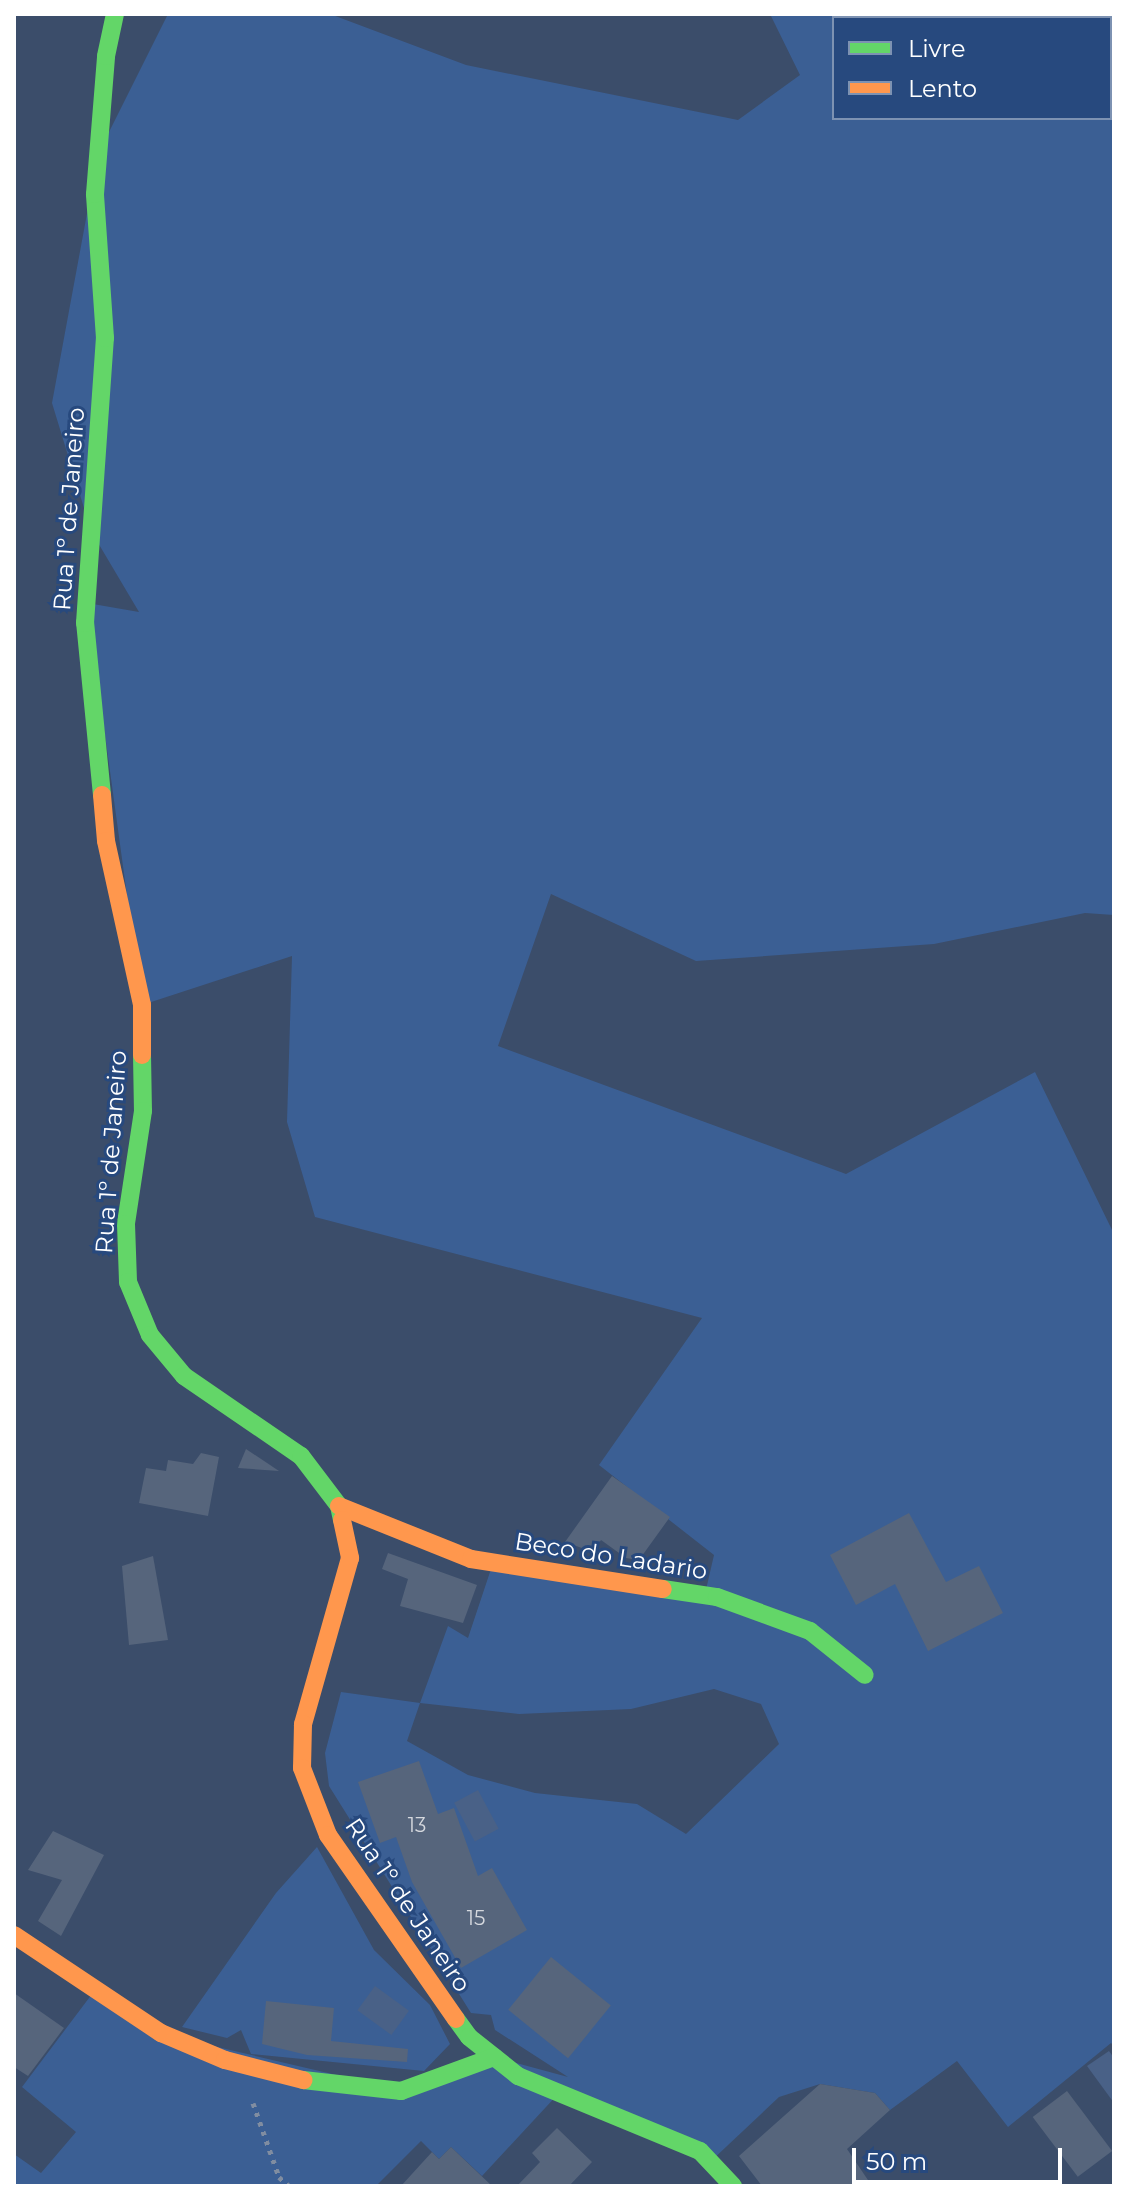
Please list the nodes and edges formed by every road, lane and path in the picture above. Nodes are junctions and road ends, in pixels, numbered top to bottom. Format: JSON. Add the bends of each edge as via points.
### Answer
{"nodes":[{"id":1,"x":115,"y":14,"type":"edge"},
{"id":2,"x":339,"y":1506,"type":"junction"},
{"id":3,"x":865,"y":1675,"type":"dead end"},
{"id":4,"x":14,"y":1935,"type":"edge"},
{"id":5,"x":494,"y":2057,"type":"junction"},
{"id":6,"x":242,"y":2064,"type":"junction"},
{"id":7,"x":289,"y":2186,"type":"edge"},
{"id":8,"x":733,"y":2186,"type":"edge"}],
"edges":[{"from":1,"to":2,"type":"street","name":"Rua 1º de Janeiro","via":[[106,56],[95,194],[105,338],[85,623],[106,841],[142,1005],[143,1111],[126,1224],[128,1282],[150,1335],[184,1376],[301,1456]]},
{"from":2,"to":3,"type":"street","name":"Beco do Ladario","via":[[471,1559],[717,1597],[810,1631]]},
{"from":2,"to":5,"type":"street","name":"Rua 1º de Janeiro","via":[[350,1558],[303,1715],[302,1768],[328,1835],[469,2037]]},
{"from":4,"to":6,"type":"street","via":[[161,2033]]},
{"from":5,"to":6,"type":"street","via":[[401,2091],[302,2080]]},
{"from":5,"to":8,"type":"street","name":"Rua 1º de Janeiro","via":[[518,2076],[700,2151]]},
{"from":6,"to":7,"type":"path","via":[[279,2177]]}]}
